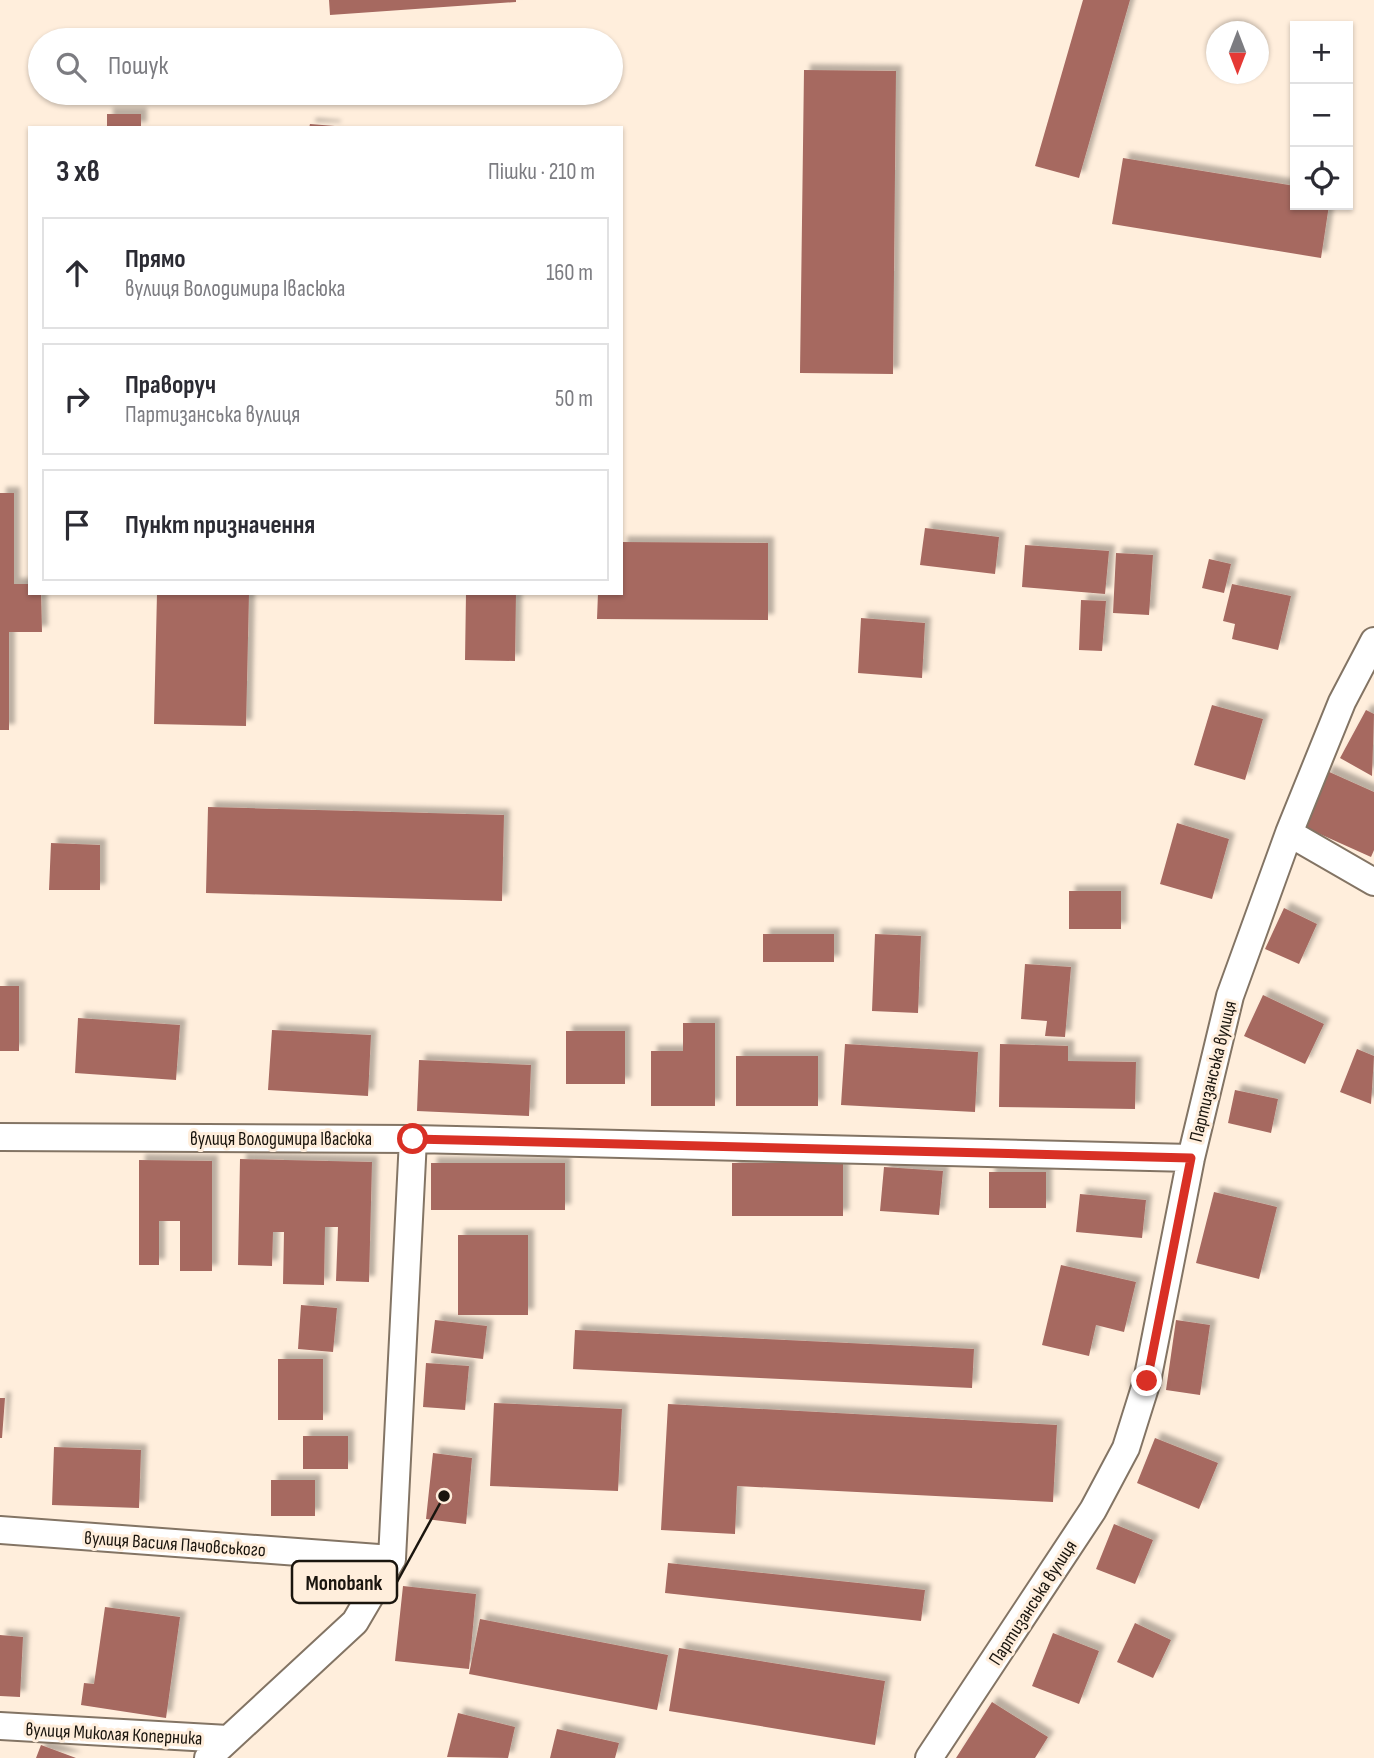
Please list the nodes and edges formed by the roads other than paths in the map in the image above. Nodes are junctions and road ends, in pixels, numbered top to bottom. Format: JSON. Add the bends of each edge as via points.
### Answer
{"nodes":[{"id":1,"x":1374,"y":641,"type":"edge"},
{"id":2,"x":1289,"y":833,"type":"junction"},
{"id":3,"x":1374,"y":882,"type":"edge"},
{"id":4,"x":0,"y":1137,"type":"edge"},
{"id":5,"x":413,"y":1139,"type":"junction"},
{"id":6,"x":1191,"y":1158,"type":"junction"},
{"id":7,"x":0,"y":1531,"type":"edge"},
{"id":8,"x":392,"y":1559,"type":"junction"},
{"id":9,"x":0,"y":1726,"type":"edge"},
{"id":10,"x":229,"y":1739,"type":"junction"},
{"id":11,"x":208,"y":1758,"type":"edge"},
{"id":12,"x":929,"y":1758,"type":"edge"}],
"edges":[{"from":1,"to":2,"type":"street","name":"Партизанська вулиця","via":[[1342,702]]},
{"from":2,"to":3,"type":"street"},
{"from":2,"to":6,"type":"street","name":"Партизанська вулиця","via":[[1230,996]]},
{"from":4,"to":5,"type":"street","name":"вулиця Володимира Івасюка"},
{"from":5,"to":6,"type":"street","name":"вулиця Володимира Івасюка"},
{"from":5,"to":8,"type":"street"},
{"from":6,"to":12,"type":"street","name":"Партизанська вулиця","via":[[1147,1381],[1126,1448],[1093,1510]]},
{"from":7,"to":8,"type":"street","name":"вулиця Василя Пачовського"},
{"from":8,"to":10,"type":"street","via":[[355,1622]]},
{"from":9,"to":10,"type":"street","name":"вулиця Миколая Коперника"},
{"from":10,"to":11,"type":"street"}]}
